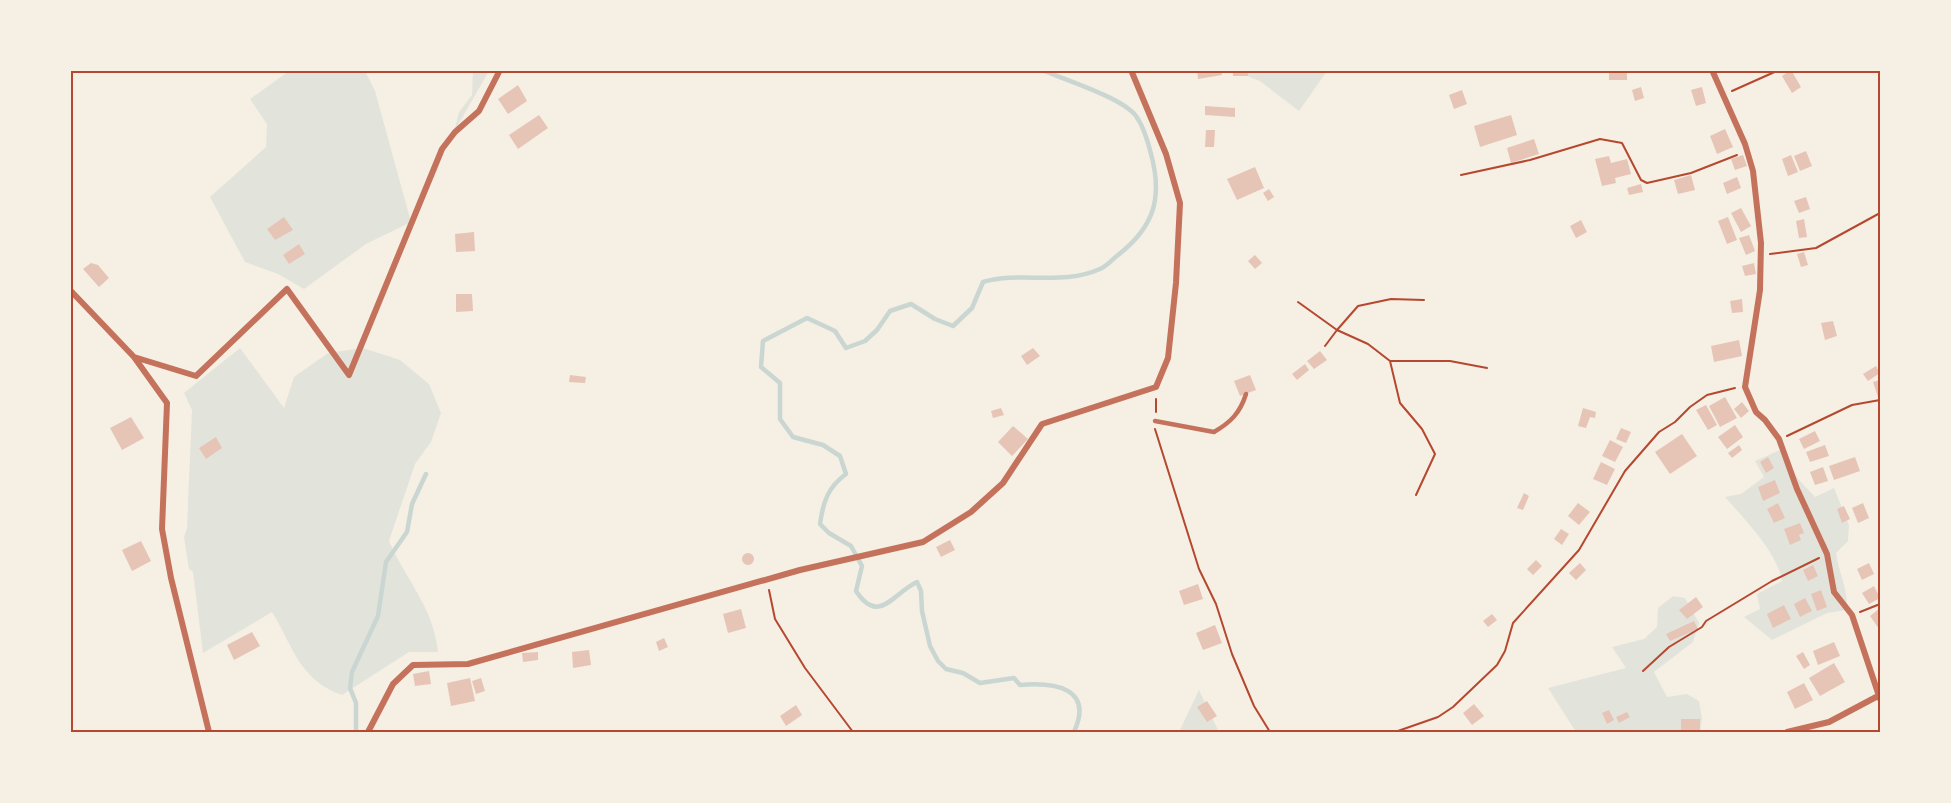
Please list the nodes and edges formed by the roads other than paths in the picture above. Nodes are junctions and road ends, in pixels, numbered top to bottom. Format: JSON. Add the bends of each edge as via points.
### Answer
{"nodes":[{"id":1,"x":500,"y":70,"type":"edge"},
{"id":2,"x":1131,"y":70,"type":"edge"},
{"id":3,"x":1712,"y":70,"type":"edge"},
{"id":4,"x":70,"y":290,"type":"edge"},
{"id":5,"x":134,"y":357,"type":"junction"},
{"id":6,"x":1246,"y":394,"type":"dead end"},
{"id":7,"x":1155,"y":421,"type":"road end"},
{"id":8,"x":1879,"y":697,"type":"edge"},
{"id":9,"x":209,"y":732,"type":"edge"},
{"id":10,"x":368,"y":732,"type":"edge"},
{"id":11,"x":1787,"y":732,"type":"edge"}],
"edges":[{"from":1,"to":5,"type":"street","via":[[479,111],[441,149],[349,375],[287,289],[196,376]]},
{"from":2,"to":10,"type":"street","via":[[1166,154],[1180,203],[1168,358],[1156,387],[1042,424],[1003,483],[971,512],[923,542],[800,570],[468,664],[413,665],[393,684]]},
{"from":3,"to":8,"type":"street","via":[[1754,171],[1760,290],[1745,387],[1756,412],[1779,439],[1827,554],[1834,592],[1852,615]]},
{"from":4,"to":5,"type":"street"},
{"from":5,"to":9,"type":"street","via":[[167,403],[162,529]]},
{"from":6,"to":7,"type":"lane","via":[[1231,422],[1214,432]]},
{"from":8,"to":11,"type":"street","via":[[1828,722]]}]}
